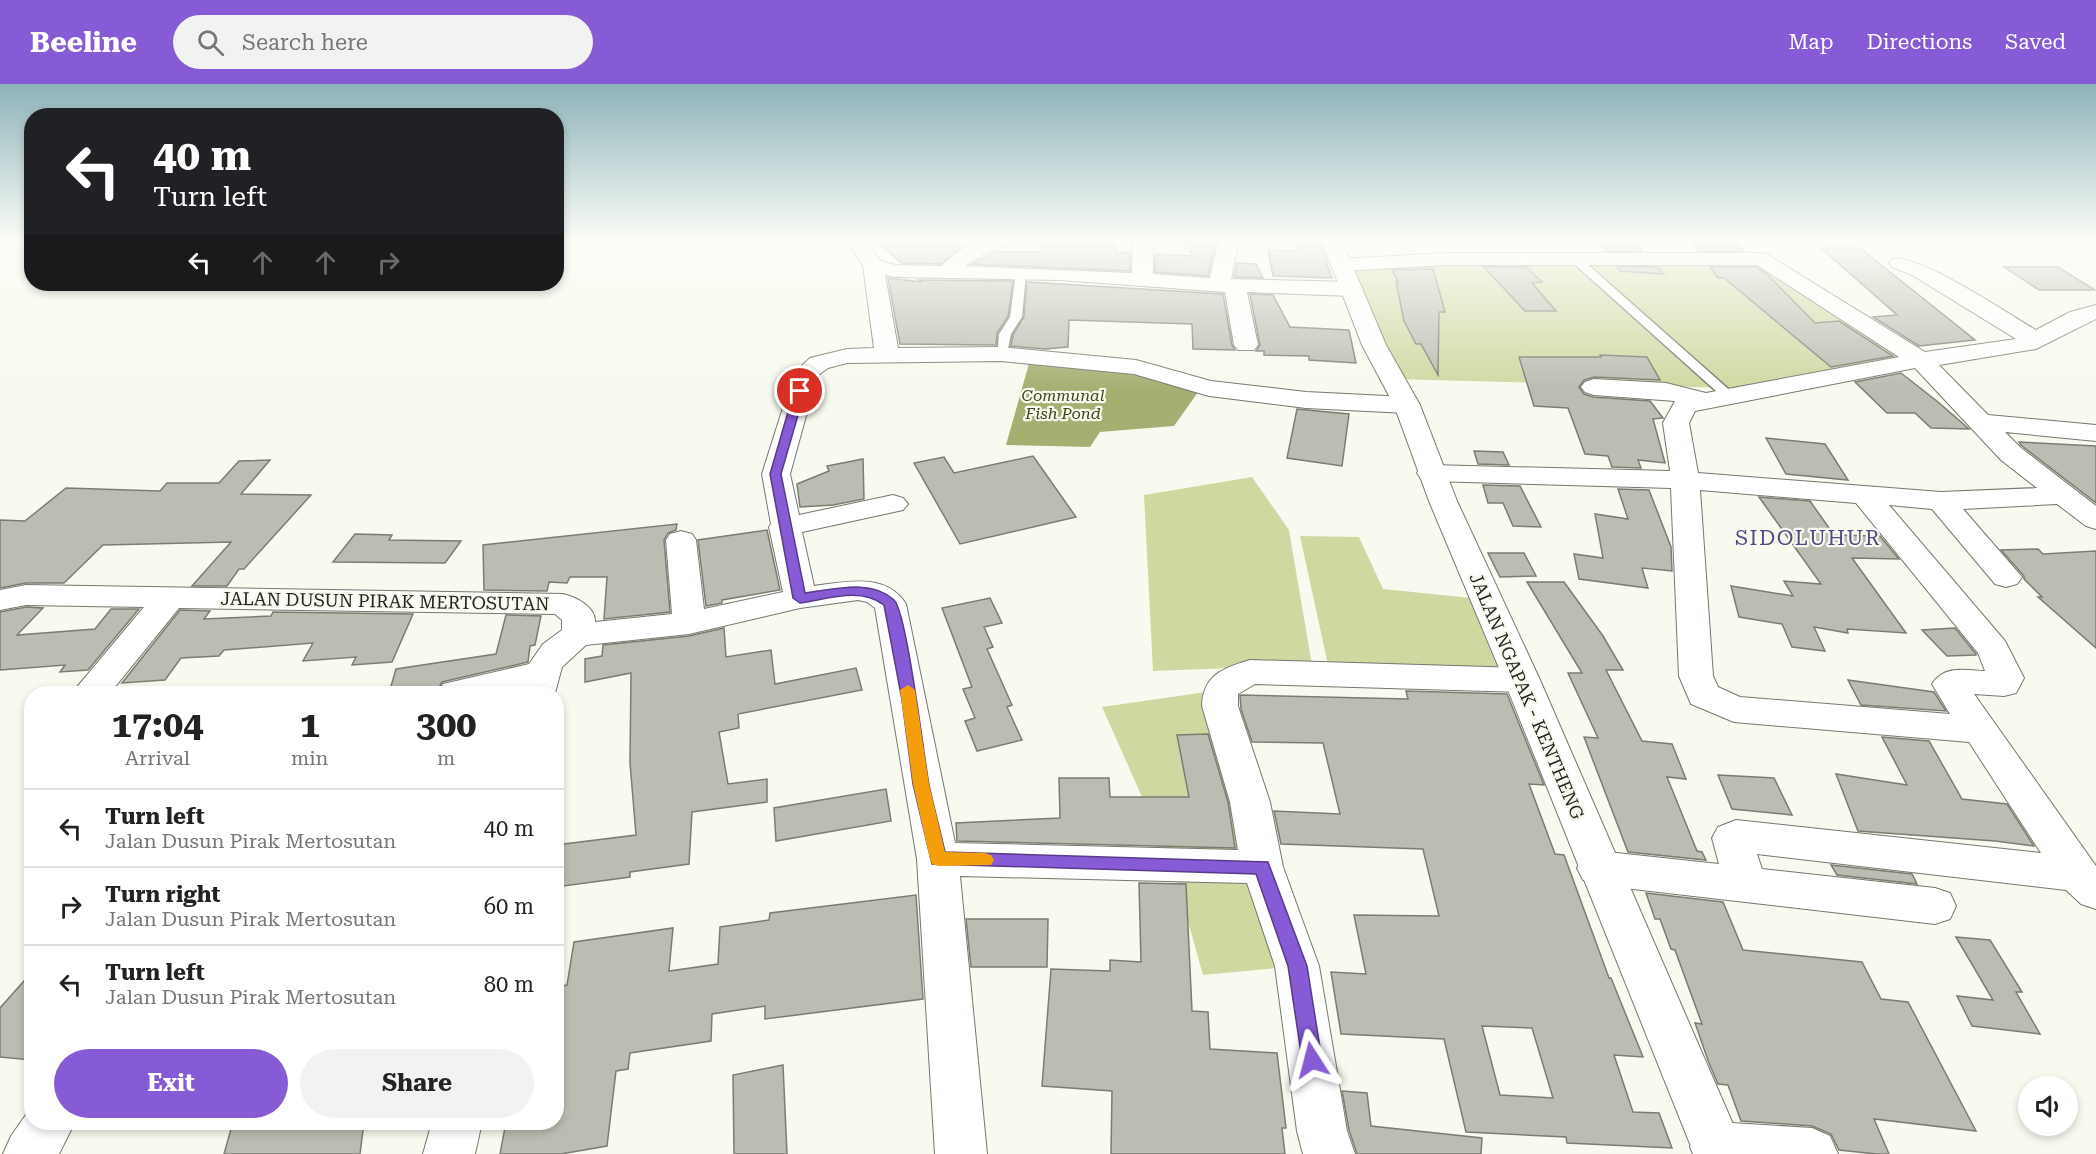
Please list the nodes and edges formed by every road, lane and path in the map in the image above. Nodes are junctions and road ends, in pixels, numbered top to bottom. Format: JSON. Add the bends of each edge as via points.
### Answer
{"nodes":[{"id":1,"x":877,"y":289,"type":"edge"},
{"id":2,"x":1021,"y":289,"type":"edge"},
{"id":3,"x":1228,"y":289,"type":"edge"},
{"id":4,"x":1351,"y":289,"type":"edge"},
{"id":5,"x":1605,"y":289,"type":"edge"},
{"id":6,"x":1816,"y":289,"type":"edge"},
{"id":7,"x":1948,"y":289,"type":"edge"},
{"id":8,"x":2096,"y":312,"type":"edge"},
{"id":9,"x":2037,"y":341,"type":"junction"},
{"id":10,"x":1246,"y":345,"type":"dead end"},
{"id":11,"x":887,"y":354,"type":"junction"},
{"id":12,"x":1001,"y":354,"type":"junction"},
{"id":13,"x":1921,"y":360,"type":"junction"},
{"id":14,"x":1594,"y":387,"type":"dead end"},
{"id":15,"x":1717,"y":399,"type":"junction"},
{"id":16,"x":1407,"y":405,"type":"junction"},
{"id":17,"x":1979,"y":422,"type":"junction"},
{"id":18,"x":2096,"y":433,"type":"edge"},
{"id":19,"x":1431,"y":473,"type":"junction"},
{"id":20,"x":1685,"y":480,"type":"junction"},
{"id":21,"x":1863,"y":493,"type":"junction"},
{"id":22,"x":2062,"y":495,"type":"junction"},
{"id":23,"x":1941,"y":501,"type":"junction"},
{"id":24,"x":893,"y":504,"type":"dead end"},
{"id":25,"x":2096,"y":520,"type":"edge"},
{"id":26,"x":784,"y":526,"type":"junction"},
{"id":27,"x":681,"y":540,"type":"dead end"},
{"id":28,"x":2006,"y":577,"type":"dead end"},
{"id":29,"x":170,"y":597,"type":"junction"},
{"id":30,"x":800,"y":598,"type":"junction"},
{"id":31,"x":0,"y":600,"type":"edge"},
{"id":32,"x":689,"y":623,"type":"junction"},
{"id":33,"x":578,"y":634,"type":"junction"},
{"id":34,"x":1522,"y":680,"type":"junction"},
{"id":35,"x":538,"y":684,"type":"edge"},
{"id":36,"x":96,"y":686,"type":"edge"},
{"id":37,"x":520,"y":686,"type":"edge"},
{"id":38,"x":1979,"y":730,"type":"junction"},
{"id":39,"x":938,"y":859,"type":"junction"},
{"id":40,"x":1262,"y":867,"type":"junction"},
{"id":41,"x":1598,"y":868,"type":"junction"},
{"id":42,"x":2087,"y":883,"type":"edge"},
{"id":43,"x":1747,"y":885,"type":"junction"},
{"id":44,"x":1935,"y":906,"type":"dead end"},
{"id":45,"x":45,"y":1130,"type":"edge"},
{"id":46,"x":456,"y":1130,"type":"edge"},
{"id":47,"x":1718,"y":1150,"type":"edge"},
{"id":48,"x":29,"y":1154,"type":"edge"},
{"id":49,"x":449,"y":1154,"type":"edge"},
{"id":50,"x":961,"y":1154,"type":"edge"},
{"id":51,"x":1329,"y":1154,"type":"edge"},
{"id":52,"x":1812,"y":1154,"type":"edge"}],
"edges":[{"from":1,"to":11,"type":"street"},
{"from":2,"to":12,"type":"lane","via":[[1016,317],[1005,334]]},
{"from":3,"to":10,"type":"street"},
{"from":4,"to":16,"type":"street","name":"JALAN NGAPAK - KENTHENG","via":[[1374,345]]},
{"from":5,"to":15,"type":"lane"},
{"from":6,"to":13,"type":"street"},
{"from":7,"to":9,"type":"street"},
{"from":8,"to":9,"type":"street","via":[[2078,317]]},
{"from":9,"to":13,"type":"street"},
{"from":11,"to":12,"type":"street"},
{"from":11,"to":26,"type":"street","via":[[847,356],[819,363],[806,373],[776,474]]},
{"from":12,"to":16,"type":"street","via":[[1136,367],[1209,388],[1306,400]]},
{"from":13,"to":15,"type":"street"},
{"from":13,"to":17,"type":"street"},
{"from":14,"to":15,"type":"street","via":[[1666,391]]},
{"from":15,"to":20,"type":"street","via":[[1681,408],[1676,423]]},
{"from":16,"to":19,"type":"street","name":"JALAN NGAPAK - KENTHENG"},
{"from":17,"to":18,"type":"street"},
{"from":17,"to":22,"type":"street"},
{"from":19,"to":20,"type":"street"},
{"from":19,"to":34,"type":"street","name":"JALAN NGAPAK - KENTHENG"},
{"from":20,"to":21,"type":"street"},
{"from":20,"to":38,"type":"street","via":[[1696,676],[1704,695],[1734,709]]},
{"from":21,"to":23,"type":"street"},
{"from":21,"to":38,"type":"street","via":[[1993,649],[2003,668],[2007,678],[2004,684],[1950,684]]},
{"from":22,"to":23,"type":"street"},
{"from":22,"to":25,"type":"street"},
{"from":23,"to":28,"type":"street"},
{"from":24,"to":26,"type":"street"},
{"from":26,"to":30,"type":"street"},
{"from":27,"to":32,"type":"street"},
{"from":29,"to":31,"type":"street","name":"JALAN DUSUN PIRAK MERTOSUTAN","via":[[26,595]]},
{"from":29,"to":33,"type":"street","name":"JALAN DUSUN PIRAK MERTOSUTAN","via":[[563,604],[579,617]]},
{"from":29,"to":36,"type":"street"},
{"from":30,"to":32,"type":"street"},
{"from":30,"to":39,"type":"street","via":[[858,590],[877,594],[890,603]]},
{"from":32,"to":33,"type":"street"},
{"from":33,"to":35,"type":"street","via":[[551,654]]},
{"from":34,"to":40,"type":"street","via":[[1250,672],[1230,681],[1220,690],[1220,706],[1250,802]]},
{"from":34,"to":41,"type":"street","name":"JALAN NGAPAK - KENTHENG"},
{"from":35,"to":37,"type":"street"},
{"from":38,"to":42,"type":"street"},
{"from":39,"to":40,"type":"street"},
{"from":39,"to":50,"type":"street"},
{"from":40,"to":51,"type":"street","via":[[1298,966],[1322,1131]]},
{"from":41,"to":43,"type":"street"},
{"from":41,"to":47,"type":"street","name":"JALAN NGAPAK - KENTHENG"},
{"from":42,"to":43,"type":"street","via":[[1736,836],[1732,838],[1733,844]]},
{"from":43,"to":44,"type":"street"},
{"from":45,"to":48,"type":"street"},
{"from":46,"to":49,"type":"street"},
{"from":47,"to":52,"type":"street"}]}
